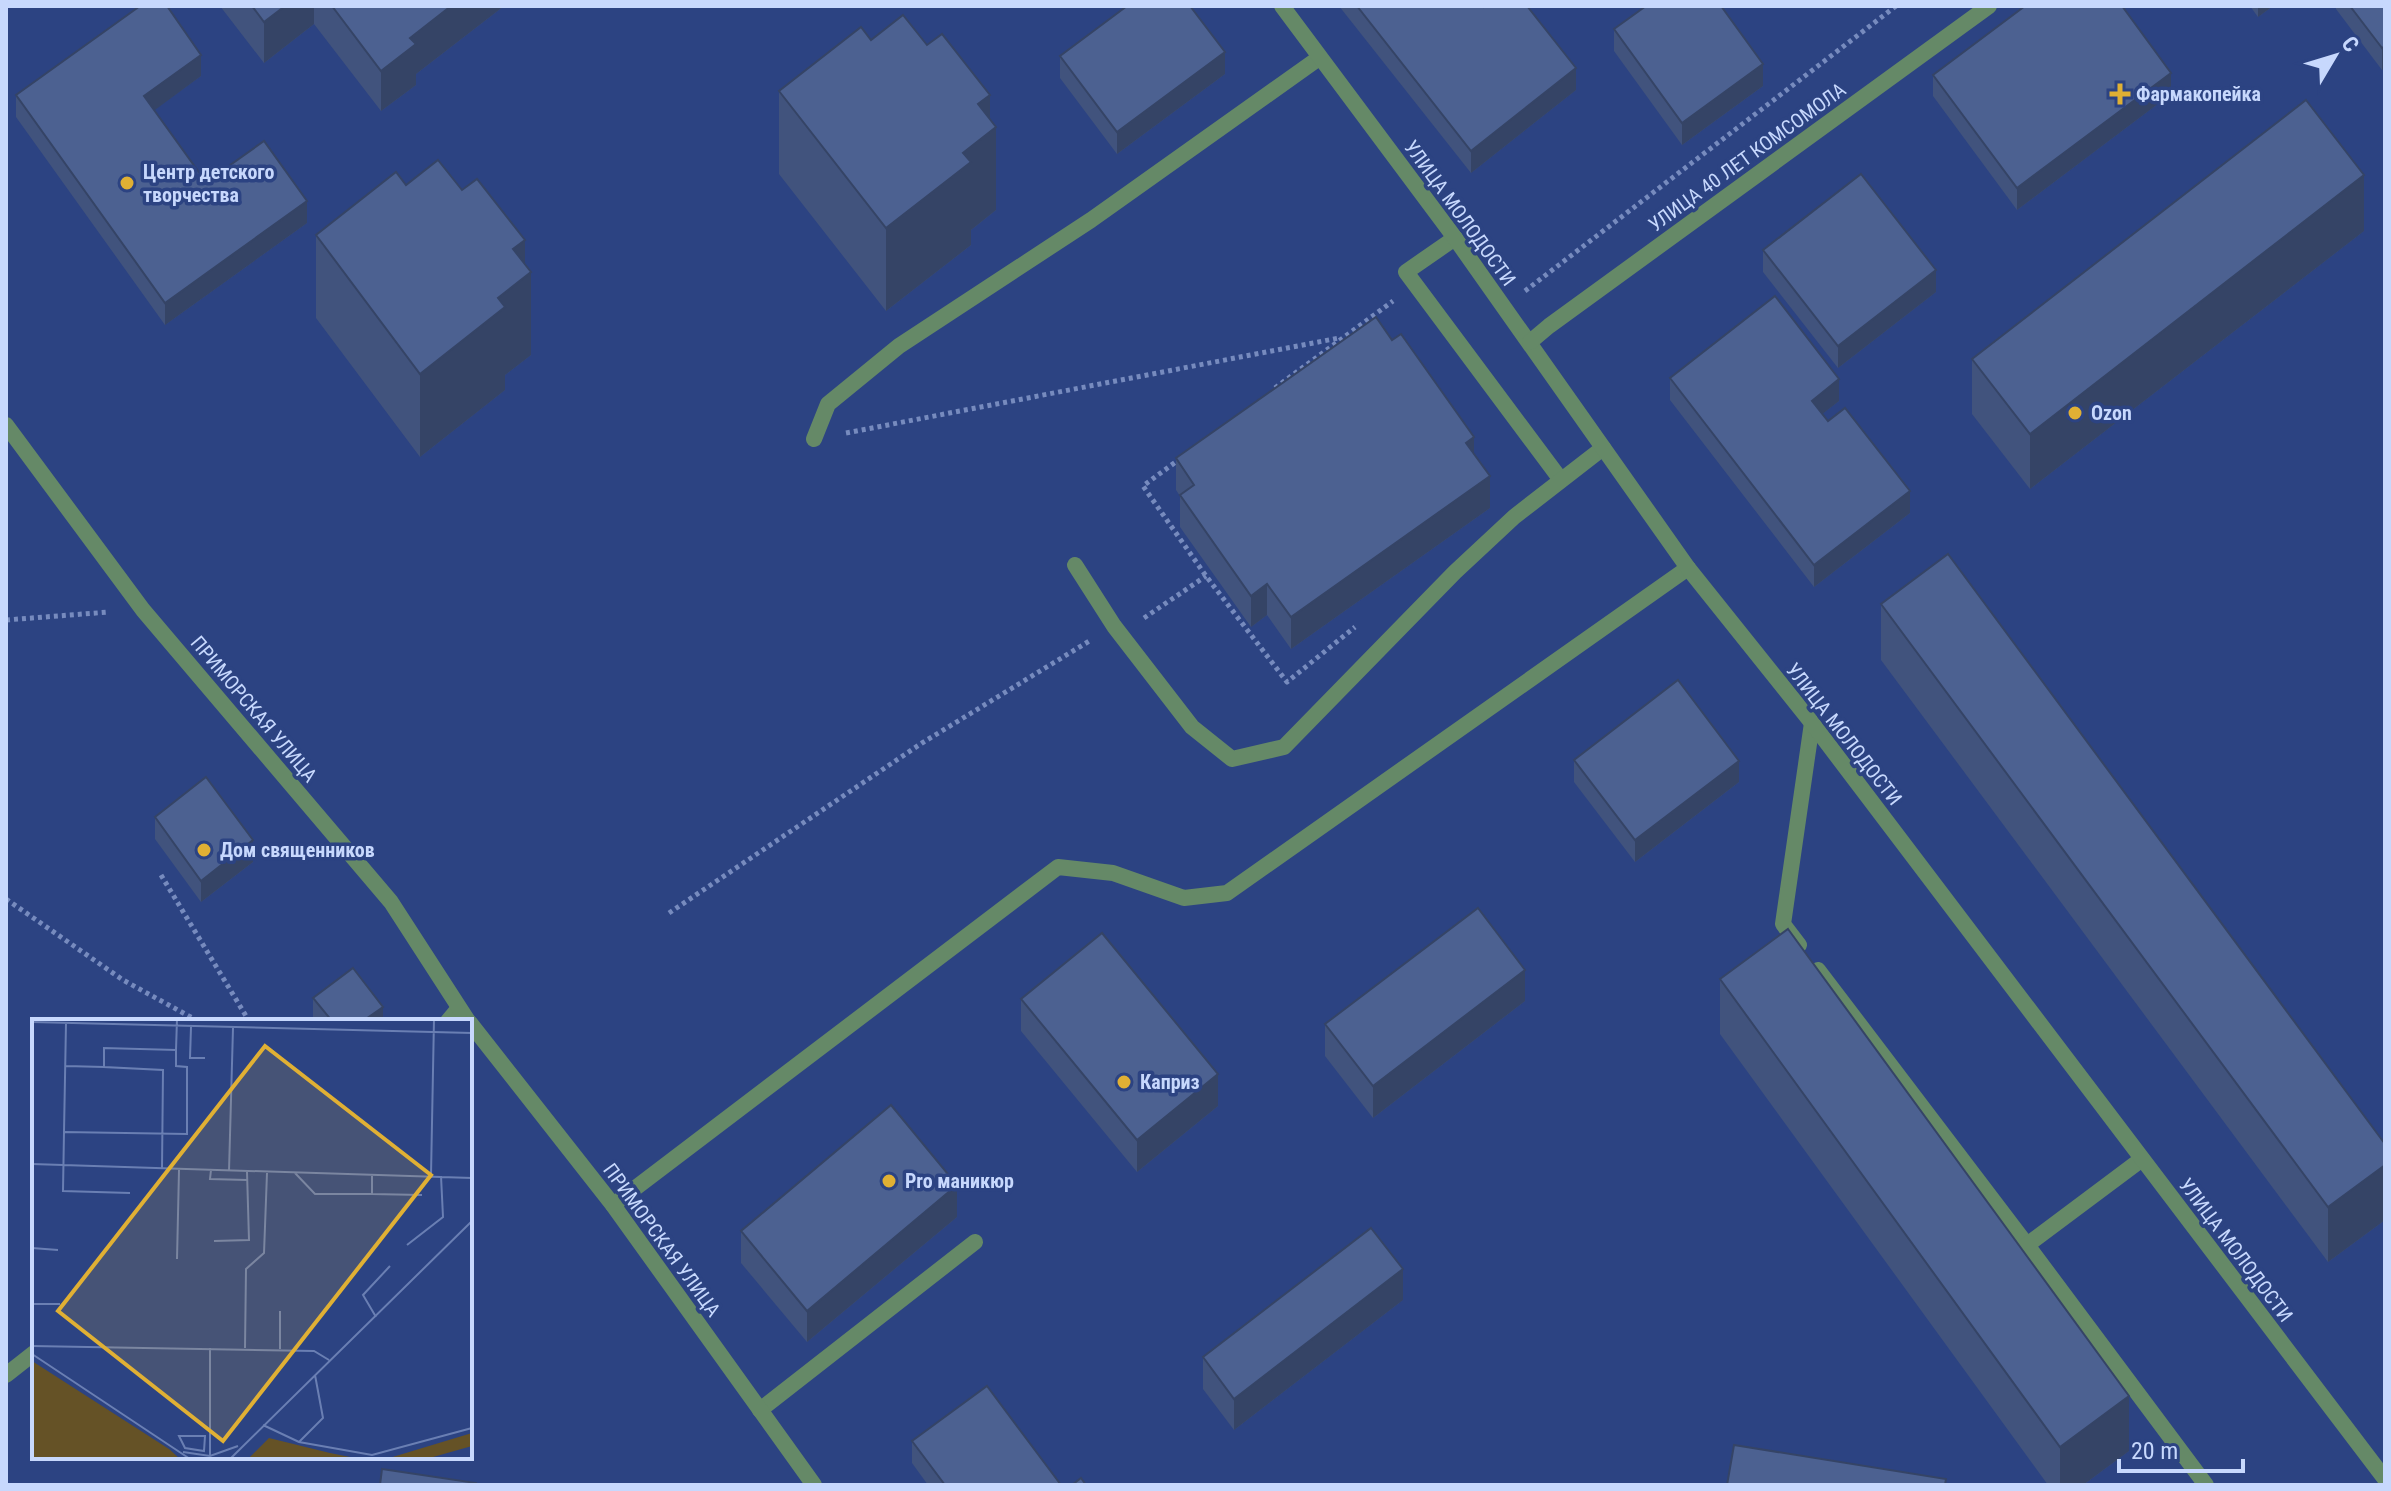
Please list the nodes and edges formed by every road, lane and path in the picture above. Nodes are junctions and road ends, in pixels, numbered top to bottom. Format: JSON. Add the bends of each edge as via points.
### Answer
{"nodes":[{"id":1,"x":1282,"y":6,"type":"edge"},
{"id":2,"x":1896,"y":6,"type":"edge"},
{"id":3,"x":1989,"y":6,"type":"edge"},
{"id":4,"x":1319,"y":58,"type":"junction"},
{"id":5,"x":1455,"y":238,"type":"junction"},
{"id":6,"x":1415,"y":284,"type":"junction"},
{"id":7,"x":1524,"y":291,"type":"dead end"},
{"id":8,"x":1344,"y":337,"type":"junction"},
{"id":9,"x":1530,"y":342,"type":"junction"},
{"id":10,"x":1269,"y":393,"type":"edge"},
{"id":11,"x":6,"y":425,"type":"edge"},
{"id":12,"x":814,"y":439,"type":"joint"},
{"id":13,"x":1603,"y":448,"type":"junction"},
{"id":14,"x":1193,"y":449,"type":"edge"},
{"id":15,"x":1561,"y":480,"type":"junction"},
{"id":16,"x":1075,"y":565,"type":"dead end"},
{"id":17,"x":1688,"y":568,"type":"junction"},
{"id":18,"x":1206,"y":576,"type":"junction"},
{"id":19,"x":143,"y":610,"type":"junction"},
{"id":20,"x":6,"y":620,"type":"edge"},
{"id":21,"x":1359,"y":624,"type":"dead end"},
{"id":22,"x":1114,"y":626,"type":"junction"},
{"id":23,"x":1812,"y":723,"type":"junction"},
{"id":24,"x":161,"y":875,"type":"dead end"},
{"id":25,"x":6,"y":899,"type":"edge"},
{"id":26,"x":669,"y":913,"type":"dead end"},
{"id":27,"x":194,"y":1019,"type":"edge"},
{"id":28,"x":248,"y":1019,"type":"edge"},
{"id":29,"x":461,"y":1019,"type":"edge"},
{"id":30,"x":472,"y":1032,"type":"edge"},
{"id":31,"x":2142,"y":1159,"type":"junction"},
{"id":32,"x":613,"y":1205,"type":"junction"},
{"id":33,"x":975,"y":1242,"type":"dead end"},
{"id":34,"x":2027,"y":1245,"type":"junction"},
{"id":35,"x":32,"y":1355,"type":"edge"},
{"id":36,"x":6,"y":1375,"type":"edge"},
{"id":37,"x":760,"y":1410,"type":"junction"},
{"id":38,"x":2385,"y":1479,"type":"edge"},
{"id":39,"x":814,"y":1485,"type":"edge"},
{"id":40,"x":2206,"y":1485,"type":"edge"}],
"edges":[{"from":1,"to":4,"type":"street","name":"УЛИЦА МОЛОДОСТИ"},
{"from":2,"to":7,"type":"path"},
{"from":3,"to":9,"type":"street","name":"УЛИЦА 40 ЛЕТ КОМСОМОЛА"},
{"from":4,"to":5,"type":"street","name":"УЛИЦА МОЛОДОСТИ"},
{"from":4,"to":12,"type":"street","via":[[1091,220],[899,346],[828,404]]},
{"from":5,"to":6,"type":"street","via":[[1406,272]]},
{"from":5,"to":9,"type":"street","name":"УЛИЦА МОЛОДОСТИ"},
{"from":6,"to":8,"type":"path"},
{"from":6,"to":15,"type":"street"},
{"from":8,"to":10,"type":"path"},
{"from":8,"to":12,"type":"path"},
{"from":9,"to":13,"type":"street","name":"УЛИЦА МОЛОДОСТИ"},
{"from":11,"to":19,"type":"street","name":"ПРИМОРСКАЯ УЛИЦА"},
{"from":13,"to":15,"type":"street"},
{"from":13,"to":17,"type":"street","name":"УЛИЦА МОЛОДОСТИ"},
{"from":14,"to":18,"type":"path","via":[[1143,486]]},
{"from":15,"to":22,"type":"street","via":[[1455,572],[1284,747],[1232,759],[1192,727]]},
{"from":16,"to":22,"type":"street"},
{"from":17,"to":23,"type":"street","name":"УЛИЦА МОЛОДОСТИ"},
{"from":17,"to":32,"type":"street","via":[[1227,893],[1184,898],[1113,873],[1058,867]]},
{"from":18,"to":21,"type":"path","via":[[1287,682]]},
{"from":18,"to":22,"type":"path","via":[[1149,617]]},
{"from":19,"to":20,"type":"path"},
{"from":19,"to":29,"type":"street","name":"ПРИМОРСКАЯ УЛИЦА","via":[[391,902]]},
{"from":22,"to":26,"type":"path","via":[[922,743]]},
{"from":23,"to":31,"type":"street","name":"УЛИЦА МОЛОДОСТИ"},
{"from":23,"to":34,"type":"street","via":[[1783,924]]},
{"from":24,"to":28,"type":"path"},
{"from":25,"to":27,"type":"path","via":[[123,980]]},
{"from":30,"to":32,"type":"street","name":"ПРИМОРСКАЯ УЛИЦА"},
{"from":31,"to":34,"type":"street"},
{"from":31,"to":38,"type":"street","name":"УЛИЦА МОЛОДОСТИ"},
{"from":32,"to":37,"type":"street","name":"ПРИМОРСКАЯ УЛИЦА"},
{"from":33,"to":37,"type":"street"},
{"from":34,"to":40,"type":"street"},
{"from":35,"to":36,"type":"street"},
{"from":37,"to":39,"type":"street","name":"ПРИМОРСКАЯ УЛИЦА"}]}
